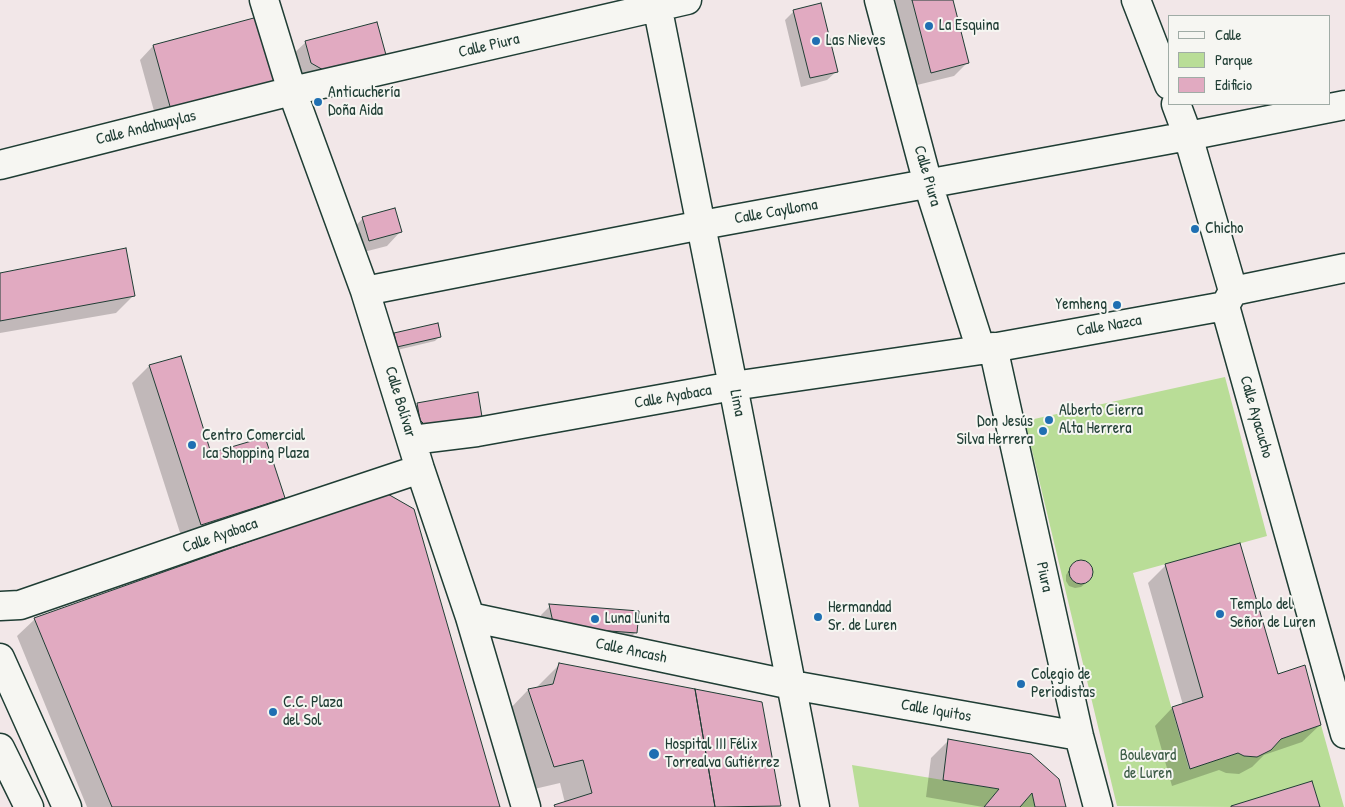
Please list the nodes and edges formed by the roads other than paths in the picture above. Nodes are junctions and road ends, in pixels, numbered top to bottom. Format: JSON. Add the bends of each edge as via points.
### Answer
{"nodes":[{"id":1,"x":264,"y":0,"type":"edge"},
{"id":2,"x":687,"y":0,"type":"edge"},
{"id":3,"x":879,"y":0,"type":"edge"},
{"id":4,"x":1136,"y":0,"type":"edge"},
{"id":5,"x":657,"y":3,"type":"edge"},
{"id":6,"x":1168,"y":82,"type":"edge"},
{"id":7,"x":292,"y":91,"type":"junction"},
{"id":8,"x":1176,"y":105,"type":"edge"},
{"id":9,"x":1345,"y":105,"type":"edge"},
{"id":10,"x":1188,"y":136,"type":"junction"},
{"id":11,"x":0,"y":165,"type":"edge"},
{"id":12,"x":928,"y":184,"type":"junction"},
{"id":13,"x":702,"y":225,"type":"junction"},
{"id":14,"x":1345,"y":268,"type":"edge"},
{"id":15,"x":365,"y":291,"type":"junction"},
{"id":16,"x":1229,"y":298,"type":"junction"},
{"id":17,"x":987,"y":348,"type":"junction"},
{"id":18,"x":734,"y":386,"type":"junction"},
{"id":19,"x":412,"y":440,"type":"junction"},
{"id":20,"x":420,"y":469,"type":"junction"},
{"id":21,"x":7,"y":610,"type":"edge"},
{"id":22,"x":470,"y":617,"type":"junction"},
{"id":23,"x":0,"y":658,"type":"edge"},
{"id":24,"x":792,"y":685,"type":"junction"},
{"id":25,"x":1345,"y":734,"type":"edge"},
{"id":26,"x":1080,"y":736,"type":"junction"},
{"id":27,"x":0,"y":748,"type":"edge"},
{"id":28,"x":29,"y":807,"type":"edge"},
{"id":29,"x":67,"y":807,"type":"edge"},
{"id":30,"x":526,"y":807,"type":"edge"},
{"id":31,"x":815,"y":807,"type":"edge"},
{"id":32,"x":1098,"y":807,"type":"edge"}],
"edges":[{"from":1,"to":7,"type":"street","name":"Calle Bolívar"},
{"from":2,"to":5,"type":"street","name":"Calle Piura"},
{"from":3,"to":12,"type":"street","name":"Calle Piura"},
{"from":4,"to":6,"type":"street"},
{"from":5,"to":7,"type":"street","name":"Calle Piura"},
{"from":5,"to":13,"type":"street","name":"Lima"},
{"from":7,"to":11,"type":"street","name":"Calle Andahuaylas"},
{"from":7,"to":15,"type":"street","name":"Calle Bolívar"},
{"from":8,"to":10,"type":"street","name":"Calle Ayacucho"},
{"from":9,"to":10,"type":"street","name":"Calle Caylloma"},
{"from":10,"to":12,"type":"street","name":"Calle Caylloma"},
{"from":10,"to":16,"type":"street","name":"Calle Ayacucho"},
{"from":12,"to":13,"type":"street","name":"Calle Caylloma"},
{"from":12,"to":17,"type":"street","name":"Calle Piura"},
{"from":13,"to":15,"type":"street","name":"Calle Caylloma"},
{"from":13,"to":18,"type":"street","name":"Lima"},
{"from":14,"to":16,"type":"street","name":"Calle Nazca"},
{"from":15,"to":19,"type":"street","name":"Calle Bolívar"},
{"from":16,"to":17,"type":"street","name":"Calle Nazca"},
{"from":16,"to":25,"type":"street","name":"Calle Ayacucho"},
{"from":17,"to":18,"type":"street","name":"Calle Ayabaca"},
{"from":17,"to":26,"type":"street","name":"Piura"},
{"from":18,"to":19,"type":"street","name":"Calle Ayabaca","via":[[477,432]]},
{"from":18,"to":24,"type":"street","name":"Lima"},
{"from":19,"to":20,"type":"street","name":"Calle Bolívar"},
{"from":20,"to":21,"type":"street","name":"Calle Ayabaca"},
{"from":20,"to":22,"type":"street","name":"Calle Bolívar"},
{"from":22,"to":24,"type":"street","name":"Calle Ancash"},
{"from":22,"to":30,"type":"street","name":"Calle Bolívar"},
{"from":23,"to":29,"type":"street"},
{"from":24,"to":26,"type":"street","name":"Calle Iquitos"},
{"from":24,"to":31,"type":"street","name":"Lima"},
{"from":26,"to":32,"type":"street","name":"Piura"},
{"from":27,"to":28,"type":"street"}]}
